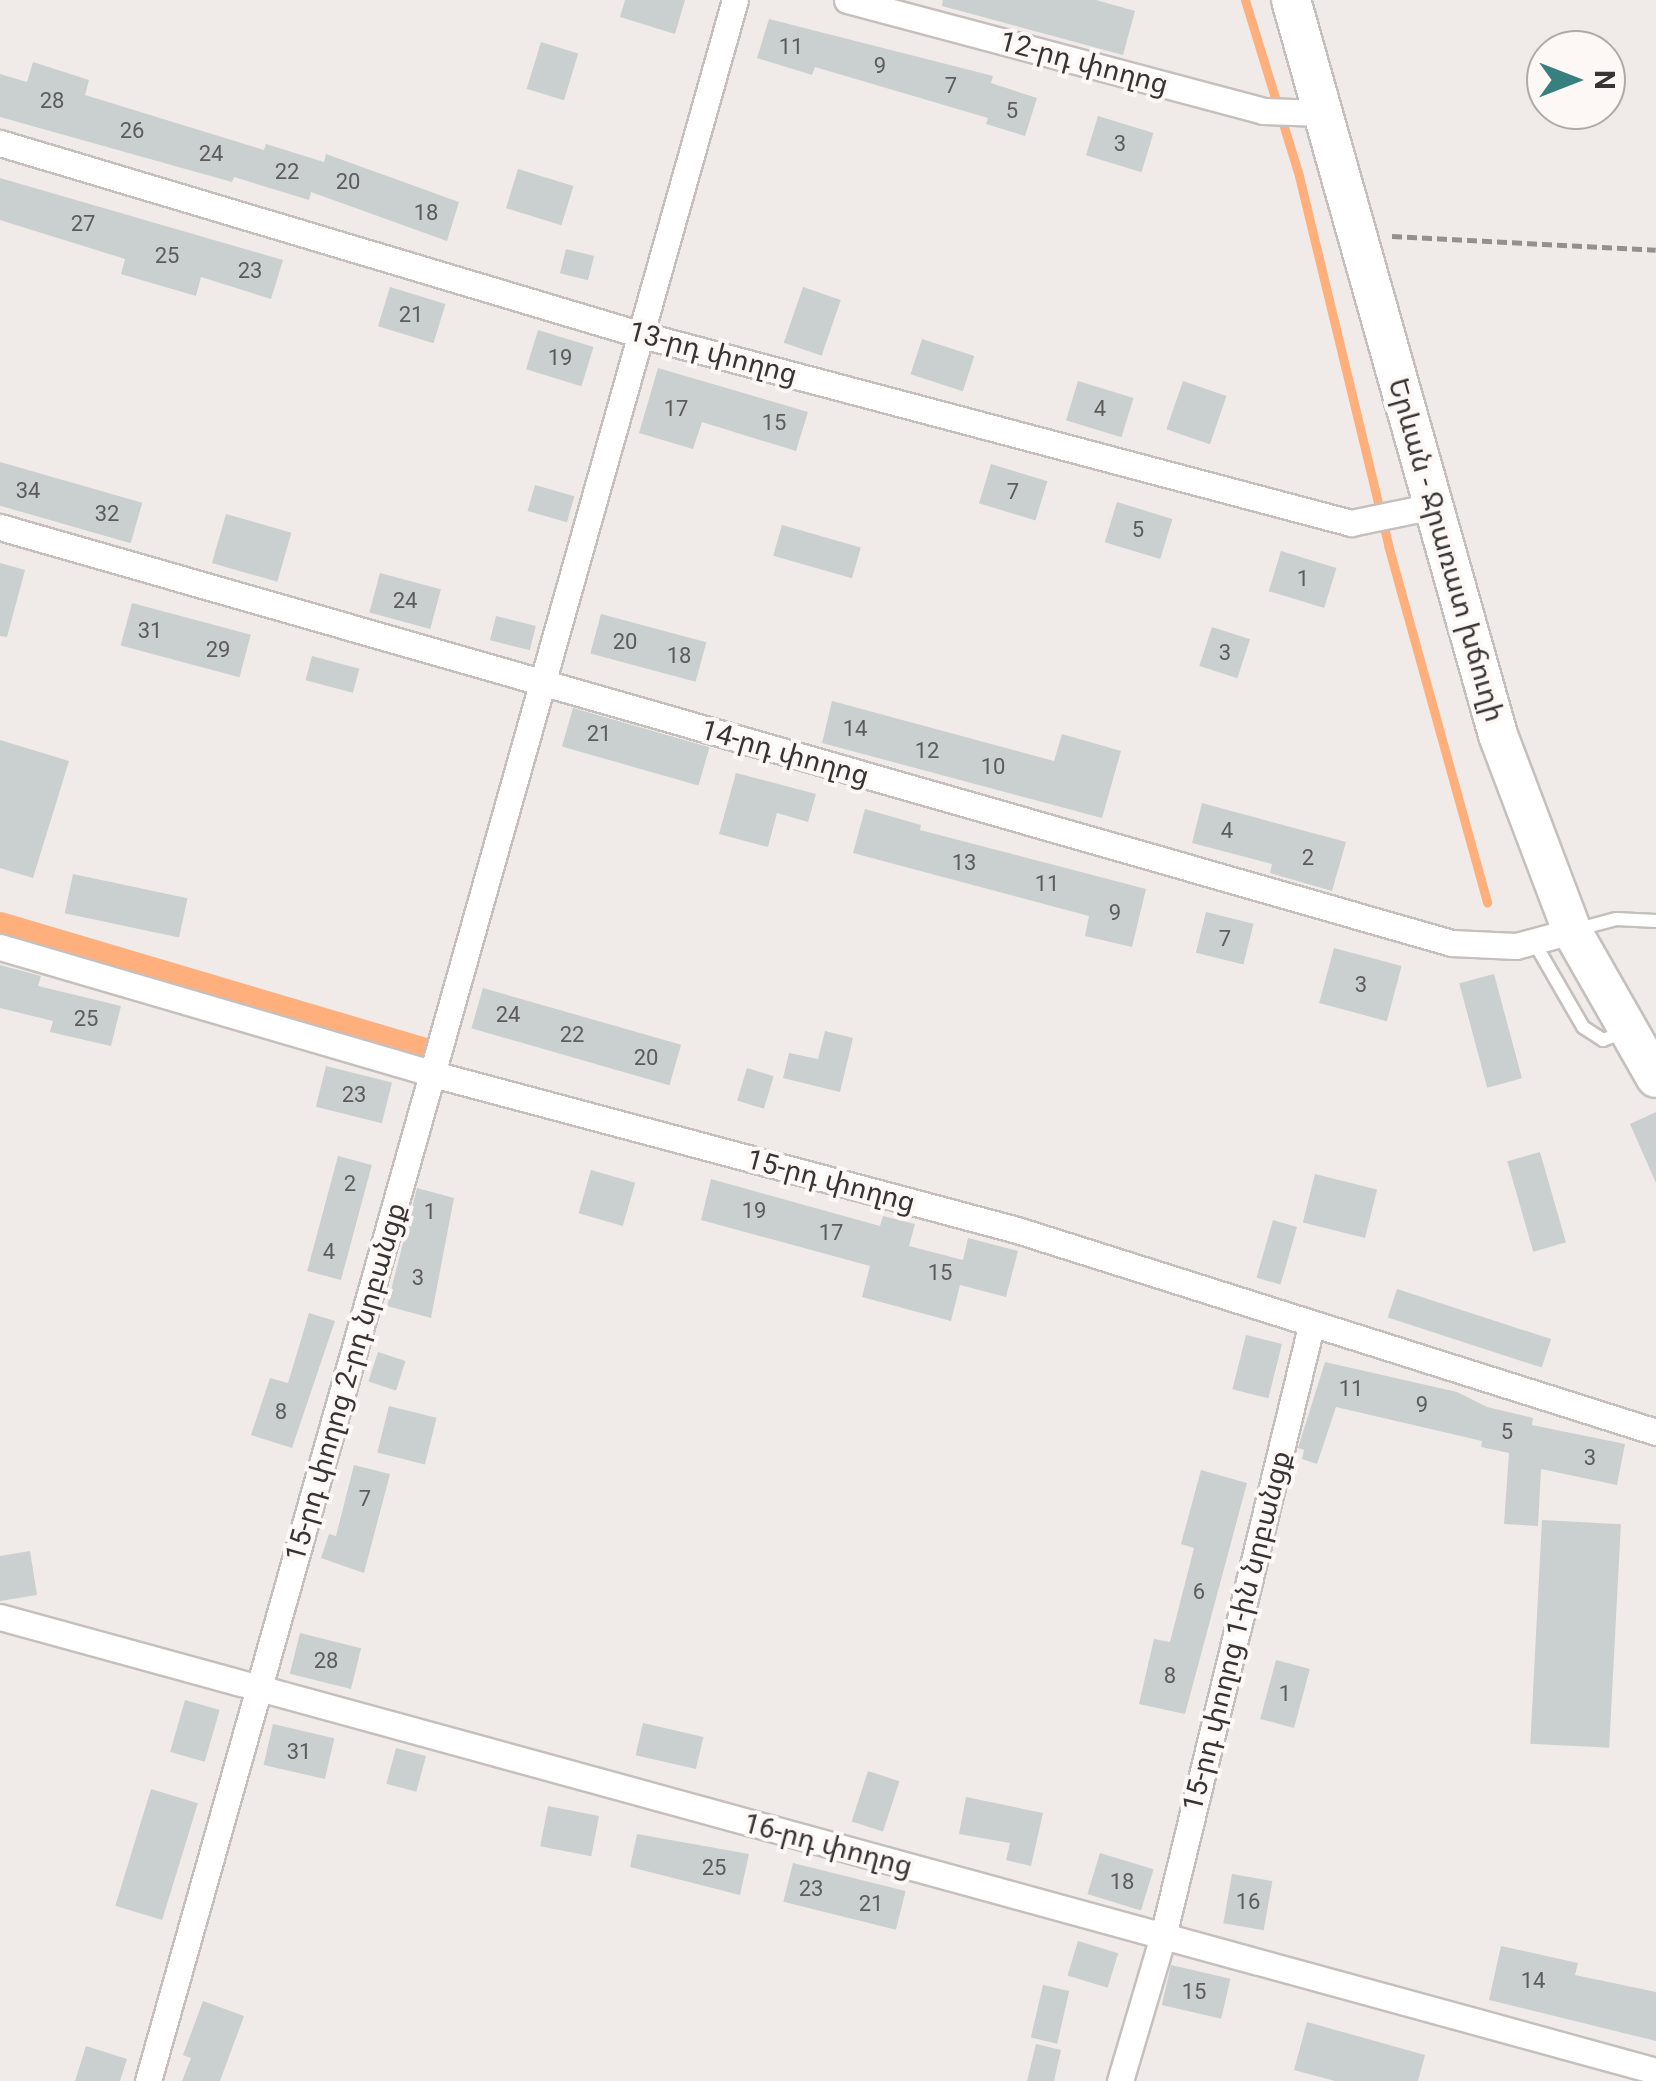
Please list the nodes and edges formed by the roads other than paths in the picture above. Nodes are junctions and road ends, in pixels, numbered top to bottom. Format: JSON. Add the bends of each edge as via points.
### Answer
{"nodes":[{"id":1,"x":736,"y":0,"type":"edge"},
{"id":2,"x":847,"y":0,"type":"edge"},
{"id":3,"x":1291,"y":0,"type":"edge"},
{"id":4,"x":1315,"y":112,"type":"junction"},
{"id":5,"x":0,"y":142,"type":"edge"},
{"id":6,"x":642,"y":335,"type":"junction"},
{"id":7,"x":1433,"y":506,"type":"junction"},
{"id":8,"x":0,"y":528,"type":"edge"},
{"id":9,"x":538,"y":682,"type":"junction"},
{"id":10,"x":1656,"y":922,"type":"edge"},
{"id":11,"x":1572,"y":930,"type":"junction"},
{"id":12,"x":1534,"y":942,"type":"junction"},
{"id":13,"x":0,"y":947,"type":"edge"},
{"id":14,"x":1628,"y":1030,"type":"junction"},
{"id":15,"x":437,"y":1075,"type":"junction"},
{"id":16,"x":1656,"y":1078,"type":"edge"},
{"id":17,"x":1310,"y":1326,"type":"junction"},
{"id":18,"x":1656,"y":1432,"type":"edge"},
{"id":19,"x":0,"y":1617,"type":"edge"},
{"id":20,"x":256,"y":1689,"type":"junction"},
{"id":21,"x":1164,"y":1936,"type":"junction"},
{"id":22,"x":1656,"y":2071,"type":"edge"},
{"id":23,"x":148,"y":2081,"type":"edge"},
{"id":24,"x":1120,"y":2081,"type":"edge"}],
"edges":[{"from":1,"to":6,"type":"street","name":"15-րդ փողոց 2-րդ նրբանցք"},
{"from":2,"to":4,"type":"street","name":"12-րդ փողոց","via":[[1262,111]]},
{"from":3,"to":4,"type":"main road","name":"Երևան - Ջրառատ խճուղի"},
{"from":4,"to":7,"type":"main road","name":"Երևան - Ջրառատ խճուղի"},
{"from":5,"to":6,"type":"street","name":"13-րդ փողոց"},
{"from":6,"to":7,"type":"street","name":"13-րդ փողոց","via":[[1351,523]]},
{"from":6,"to":9,"type":"street","name":"15-րդ փողոց 2-րդ նրբանցք"},
{"from":7,"to":11,"type":"main road","name":"Երևան - Ջրառատ խճուղի","via":[[1498,735]]},
{"from":8,"to":9,"type":"street","name":"14-րդ փողոց"},
{"from":9,"to":12,"type":"street","name":"14-րդ փողոց","via":[[1452,943]]},
{"from":9,"to":15,"type":"street","name":"15-րդ փողոց 2-րդ նրբանցք"},
{"from":10,"to":11,"type":"lane","via":[[1616,919]]},
{"from":11,"to":12,"type":"street","name":"14-րդ փողոց"},
{"from":11,"to":14,"type":"main road","name":"Երևան - Ջրառատ խճուղի"},
{"from":12,"to":14,"type":"lane","via":[[1583,1027],[1603,1040]]},
{"from":13,"to":15,"type":"street","name":"15-րդ փողոց"},
{"from":14,"to":16,"type":"main road","name":"Երևան - Ջրառատ խճուղի"},
{"from":15,"to":17,"type":"street","name":"15-րդ փողոց","via":[[1017,1230]]},
{"from":15,"to":20,"type":"street","name":"15-րդ փողոց 2-րդ նրբանցք"},
{"from":17,"to":18,"type":"street","name":"15-րդ փողոց"},
{"from":17,"to":21,"type":"street","name":"15-րդ փողոց 1-ին նրբանցք"},
{"from":19,"to":20,"type":"street","name":"16-րդ փողոց"},
{"from":20,"to":21,"type":"street","name":"16-րդ փողոց"},
{"from":20,"to":23,"type":"street","name":"15-րդ փողոց 2-րդ նրբանցք"},
{"from":21,"to":22,"type":"street","name":"16-րդ փողոց"},
{"from":21,"to":24,"type":"street","name":"15-րդ փողոց 1-ին նրբանցք"}]}
